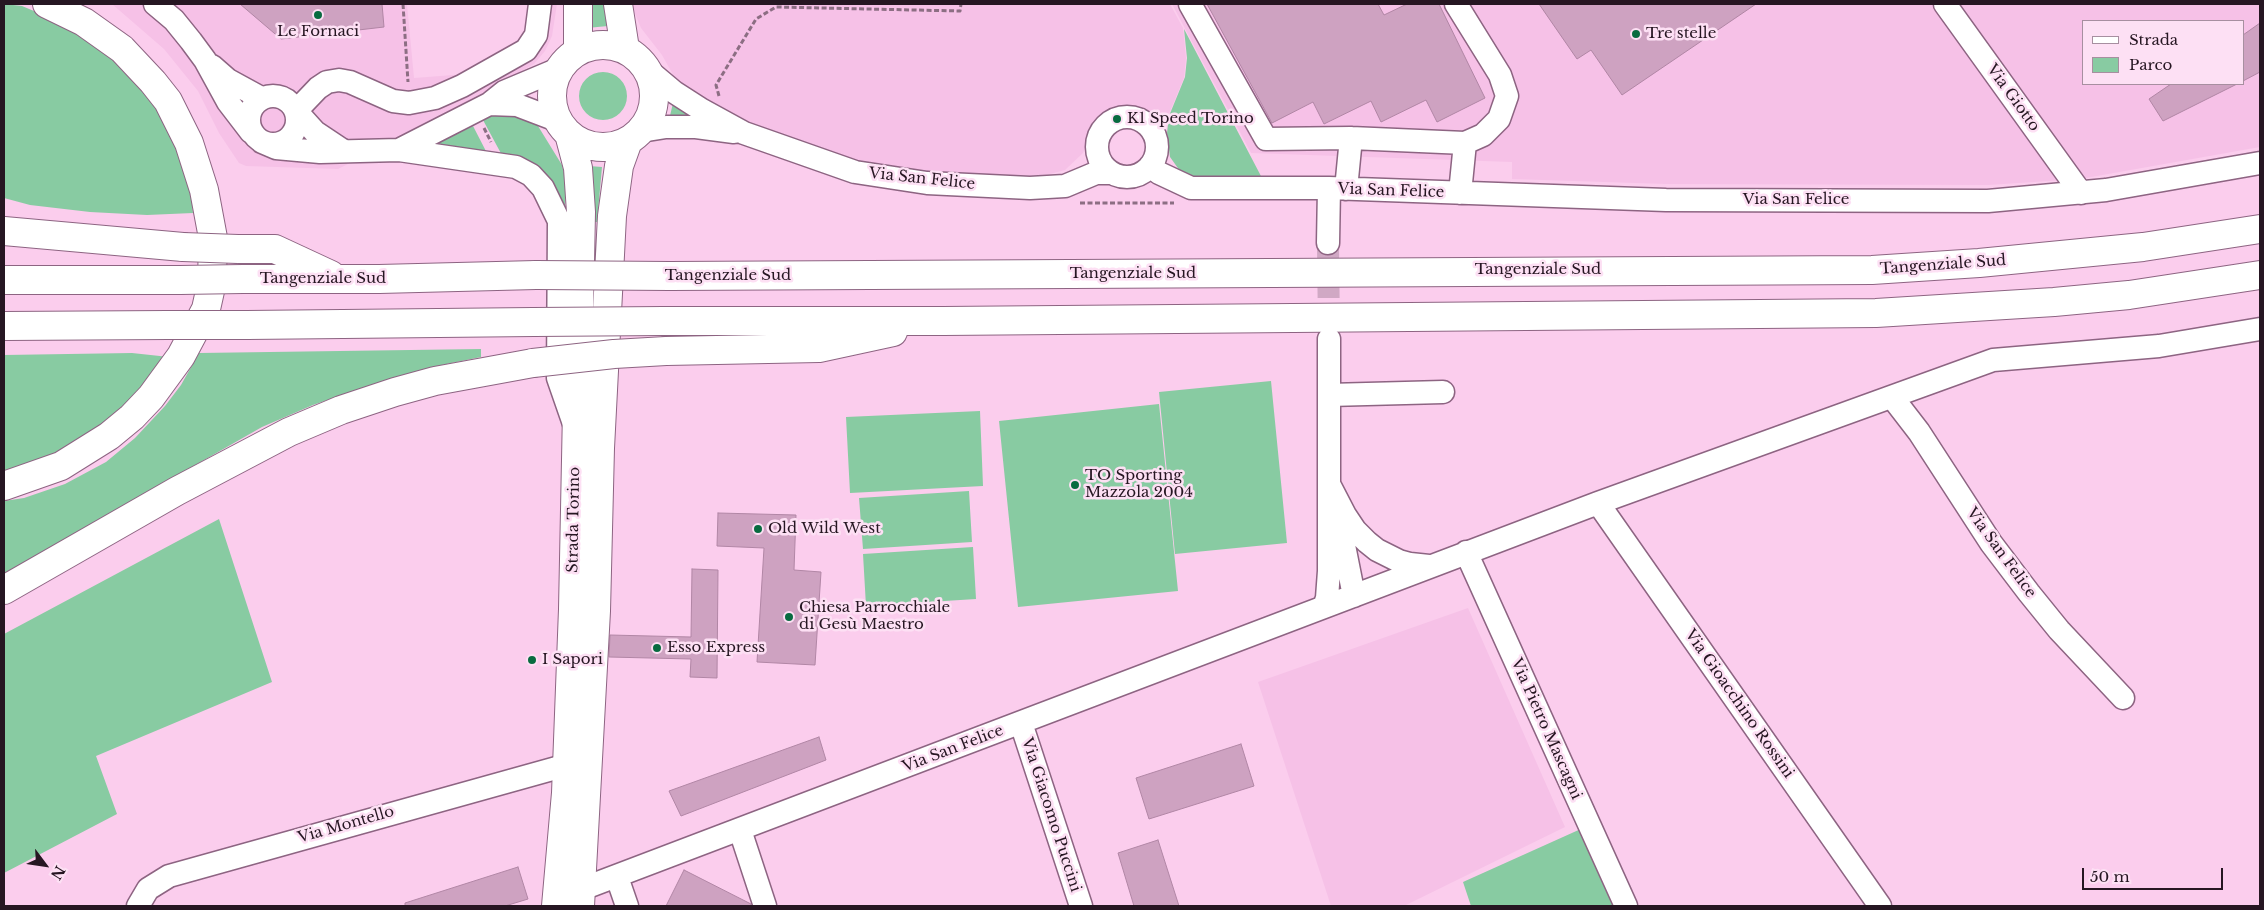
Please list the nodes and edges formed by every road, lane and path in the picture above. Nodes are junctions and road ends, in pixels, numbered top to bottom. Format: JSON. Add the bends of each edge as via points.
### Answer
{"nodes":[{"id":1,"x":47,"y":4,"type":"edge"},
{"id":2,"x":156,"y":4,"type":"edge"},
{"id":3,"x":403,"y":4,"type":"edge"},
{"id":4,"x":540,"y":4,"type":"edge"},
{"id":5,"x":578,"y":4,"type":"edge"},
{"id":6,"x":618,"y":4,"type":"edge"},
{"id":7,"x":961,"y":4,"type":"edge"},
{"id":8,"x":1190,"y":4,"type":"edge"},
{"id":9,"x":1456,"y":4,"type":"edge"},
{"id":10,"x":1945,"y":4,"type":"edge"},
{"id":11,"x":625,"y":49,"type":"junction"},
{"id":12,"x":205,"y":60,"type":"junction"},
{"id":13,"x":569,"y":60,"type":"junction"},
{"id":14,"x":649,"y":71,"type":"junction"},
{"id":15,"x":416,"y":82,"type":"dead end"},
{"id":16,"x":261,"y":98,"type":"junction"},
{"id":17,"x":721,"y":104,"type":"dead end"},
{"id":18,"x":482,"y":107,"type":"junction"},
{"id":19,"x":296,"y":111,"type":"junction"},
{"id":20,"x":564,"y":128,"type":"junction"},
{"id":21,"x":744,"y":133,"type":"junction"},
{"id":22,"x":634,"y":136,"type":"junction"},
{"id":23,"x":257,"y":137,"type":"junction"},
{"id":24,"x":1098,"y":137,"type":"junction"},
{"id":25,"x":1352,"y":138,"type":"junction"},
{"id":26,"x":1465,"y":143,"type":"junction"},
{"id":27,"x":494,"y":149,"type":"dead end"},
{"id":28,"x":342,"y":150,"type":"junction"},
{"id":29,"x":399,"y":150,"type":"junction"},
{"id":30,"x":2260,"y":163,"type":"edge"},
{"id":31,"x":1150,"y":166,"type":"junction"},
{"id":32,"x":1110,"y":172,"type":"junction"},
{"id":33,"x":1047,"y":186,"type":"junction"},
{"id":34,"x":1338,"y":189,"type":"junction"},
{"id":35,"x":1460,"y":193,"type":"junction"},
{"id":36,"x":2081,"y":193,"type":"junction"},
{"id":37,"x":1071,"y":203,"type":"dead end"},
{"id":38,"x":1176,"y":203,"type":"dead end"},
{"id":39,"x":4,"y":215,"type":"edge"},
{"id":40,"x":2260,"y":229,"type":"edge"},
{"id":41,"x":4,"y":231,"type":"edge"},
{"id":42,"x":1328,"y":243,"type":"tunnel mouth"},
{"id":43,"x":140,"y":244,"type":"junction"},
{"id":44,"x":2260,"y":275,"type":"edge"},
{"id":45,"x":339,"y":279,"type":"junction"},
{"id":46,"x":4,"y":280,"type":"edge"},
{"id":47,"x":943,"y":321,"type":"junction"},
{"id":48,"x":4,"y":326,"type":"edge"},
{"id":49,"x":2260,"y":329,"type":"edge"},
{"id":50,"x":1329,"y":339,"type":"tunnel mouth"},
{"id":51,"x":1444,"y":392,"type":"dead end"},
{"id":52,"x":1329,"y":395,"type":"junction"},
{"id":53,"x":1892,"y":397,"type":"junction"},
{"id":54,"x":576,"y":430,"type":"junction"},
{"id":55,"x":1330,"y":485,"type":"junction"},
{"id":56,"x":4,"y":486,"type":"edge"},
{"id":57,"x":1598,"y":502,"type":"junction"},
{"id":58,"x":1466,"y":552,"type":"junction"},
{"id":59,"x":1430,"y":566,"type":"junction"},
{"id":60,"x":4,"y":590,"type":"edge"},
{"id":61,"x":1354,"y":596,"type":"junction"},
{"id":62,"x":1324,"y":607,"type":"junction"},
{"id":63,"x":2124,"y":698,"type":"dead end"},
{"id":64,"x":1021,"y":723,"type":"junction"},
{"id":65,"x":567,"y":764,"type":"junction"},
{"id":66,"x":740,"y":830,"type":"junction"},
{"id":67,"x":617,"y":877,"type":"junction"},
{"id":68,"x":581,"y":898,"type":"edge"},
{"id":69,"x":138,"y":906,"type":"edge"},
{"id":70,"x":556,"y":906,"type":"edge"},
{"id":71,"x":627,"y":906,"type":"edge"},
{"id":72,"x":765,"y":906,"type":"edge"},
{"id":73,"x":1081,"y":906,"type":"edge"},
{"id":74,"x":1626,"y":906,"type":"edge"},
{"id":75,"x":1880,"y":906,"type":"edge"}],
"edges":[{"from":1,"to":56,"type":"main road","via":[[84,22],[122,49],[168,101],[189,143],[204,190],[213,238],[212,282],[206,309],[181,356],[132,417],[109,436],[61,466]]},
{"from":2,"to":12,"type":"street","via":[[174,20]]},
{"from":3,"to":15,"type":"path","via":[[407,82]]},
{"from":4,"to":19,"type":"street","via":[[536,35],[526,50],[435,98],[409,103],[393,101],[339,80],[318,88]]},
{"from":5,"to":13,"type":"main road"},
{"from":6,"to":11,"type":"main road"},
{"from":7,"to":17,"type":"path","via":[[960,11],[776,8],[765,12],[756,19],[716,85]]},
{"from":8,"to":25,"type":"street","via":[[1266,139]]},
{"from":9,"to":26,"type":"street","via":[[1500,75],[1507,96],[1499,119],[1483,135]]},
{"from":10,"to":36,"type":"street","name":"Via Giotto"},
{"from":11,"to":13,"type":"main road","via":[[610,44],[593,45]]},
{"from":11,"to":14,"type":"main road","via":[[639,58]]},
{"from":12,"to":16,"type":"street","via":[[228,80]]},
{"from":12,"to":23,"type":"street","via":[[228,102]]},
{"from":13,"to":18,"type":"street","via":[[504,92]]},
{"from":13,"to":20,"type":"main road","via":[[556,75],[552,91],[553,106]]},
{"from":14,"to":21,"type":"street","name":"Via San Felice","via":[[674,92]]},
{"from":14,"to":22,"type":"main road","via":[[655,103],[650,118]]},
{"from":16,"to":19,"type":"street","via":[[282,97]]},
{"from":16,"to":23,"type":"street","via":[[250,112],[249,123]]},
{"from":18,"to":20,"type":"street","via":[[518,105]]},
{"from":18,"to":27,"type":"path"},
{"from":18,"to":29,"type":"street"},
{"from":19,"to":23,"type":"street","via":[[297,127],[288,139],[271,144]]},
{"from":19,"to":28,"type":"street","via":[[315,132]]},
{"from":20,"to":22,"type":"main road","via":[[582,142],[597,147],[613,146]]},
{"from":20,"to":54,"type":"main road","name":"Strada Torino","via":[[578,168],[581,212]]},
{"from":21,"to":22,"type":"street","name":"Via San Felice","via":[[666,127]]},
{"from":21,"to":33,"type":"street","name":"Via San Felice","via":[[855,172],[883,177],[926,183]]},
{"from":22,"to":68,"type":"main road","name":"Strada Torino","via":[[619,166],[612,216]]},
{"from":23,"to":28,"type":"street","via":[[276,148],[320,152]]},
{"from":24,"to":31,"type":"street","name":"Via San Felice","via":[[1117,119],[1136,118],[1145,123],[1157,143],[1156,155]]},
{"from":24,"to":32,"type":"street","via":[[1098,157]]},
{"from":24,"to":33,"type":"street","name":"Via San Felice","via":[[1088,155]]},
{"from":25,"to":26,"type":"street"},
{"from":25,"to":34,"type":"street"},
{"from":26,"to":35,"type":"street"},
{"from":28,"to":29,"type":"street"},
{"from":29,"to":54,"type":"street","via":[[516,167],[543,188],[559,221],[558,378]]},
{"from":30,"to":36,"type":"street","name":"Via San Felice"},
{"from":31,"to":32,"type":"street","name":"Via San Felice","via":[[1131,177],[1120,177]]},
{"from":31,"to":34,"type":"street","name":"Via San Felice","via":[[1159,174],[1191,188]]},
{"from":32,"to":33,"type":"street","name":"Via San Felice","via":[[1096,173],[1065,186]]},
{"from":34,"to":35,"type":"street","name":"Via San Felice"},
{"from":34,"to":42,"type":"street","name":"Via San Felice"},
{"from":35,"to":36,"type":"street","name":"Via San Felice","via":[[1666,200],[1988,201]]},
{"from":37,"to":38,"type":"path"},
{"from":39,"to":43,"type":"main road"},
{"from":40,"to":45,"type":"main road","name":"Tangenziale Sud","bridge":true,"via":[[2134,248],[1872,270],[536,275]]},
{"from":41,"to":43,"type":"main road"},
{"from":43,"to":45,"type":"main road","bridge":true,"via":[[275,249]]},
{"from":44,"to":47,"type":"main road","via":[[2129,295],[1876,313]]},
{"from":45,"to":46,"type":"main road","name":"Tangenziale Sud","bridge":true},
{"from":47,"to":48,"type":"main road","bridge":true},
{"from":47,"to":60,"type":"main road","bridge":true,"via":[[819,348],[666,351],[533,363],[434,381],[395,392],[298,428],[224,465]]},
{"from":49,"to":53,"type":"street","name":"Via San Felice","via":[[2159,346],[1993,360]]},
{"from":50,"to":52,"type":"street"},
{"from":51,"to":52,"type":"street"},
{"from":52,"to":55,"type":"street"},
{"from":53,"to":57,"type":"street","name":"Via San Felice"},
{"from":53,"to":63,"type":"street","name":"Via San Felice","via":[[1919,432],[1991,543],[2029,593],[2059,630]]},
{"from":54,"to":65,"type":"main road","name":"Strada Torino"},
{"from":55,"to":59,"type":"street","via":[[1355,530],[1377,550],[1410,564]]},
{"from":55,"to":61,"type":"street"},
{"from":55,"to":62,"type":"street","via":[[1329,571]]},
{"from":57,"to":58,"type":"street","name":"Via San Felice"},
{"from":57,"to":75,"type":"street","name":"Via Gioacchino Rossini"},
{"from":58,"to":59,"type":"street","name":"Via San Felice"},
{"from":58,"to":74,"type":"street","name":"Via Pietro Mascagni"},
{"from":59,"to":61,"type":"street","name":"Via San Felice"},
{"from":61,"to":62,"type":"street","name":"Via San Felice"},
{"from":62,"to":64,"type":"street","name":"Via San Felice"},
{"from":64,"to":66,"type":"street","name":"Via San Felice"},
{"from":64,"to":73,"type":"street","name":"Via Giacomo Puccini"},
{"from":65,"to":69,"type":"street","name":"Via Montello","via":[[170,876],[148,889]]},
{"from":65,"to":70,"type":"main road","name":"Strada Torino"},
{"from":66,"to":67,"type":"street","name":"Via San Felice"},
{"from":66,"to":72,"type":"street"},
{"from":67,"to":68,"type":"street","name":"Via San Felice"},
{"from":67,"to":71,"type":"street"}]}
